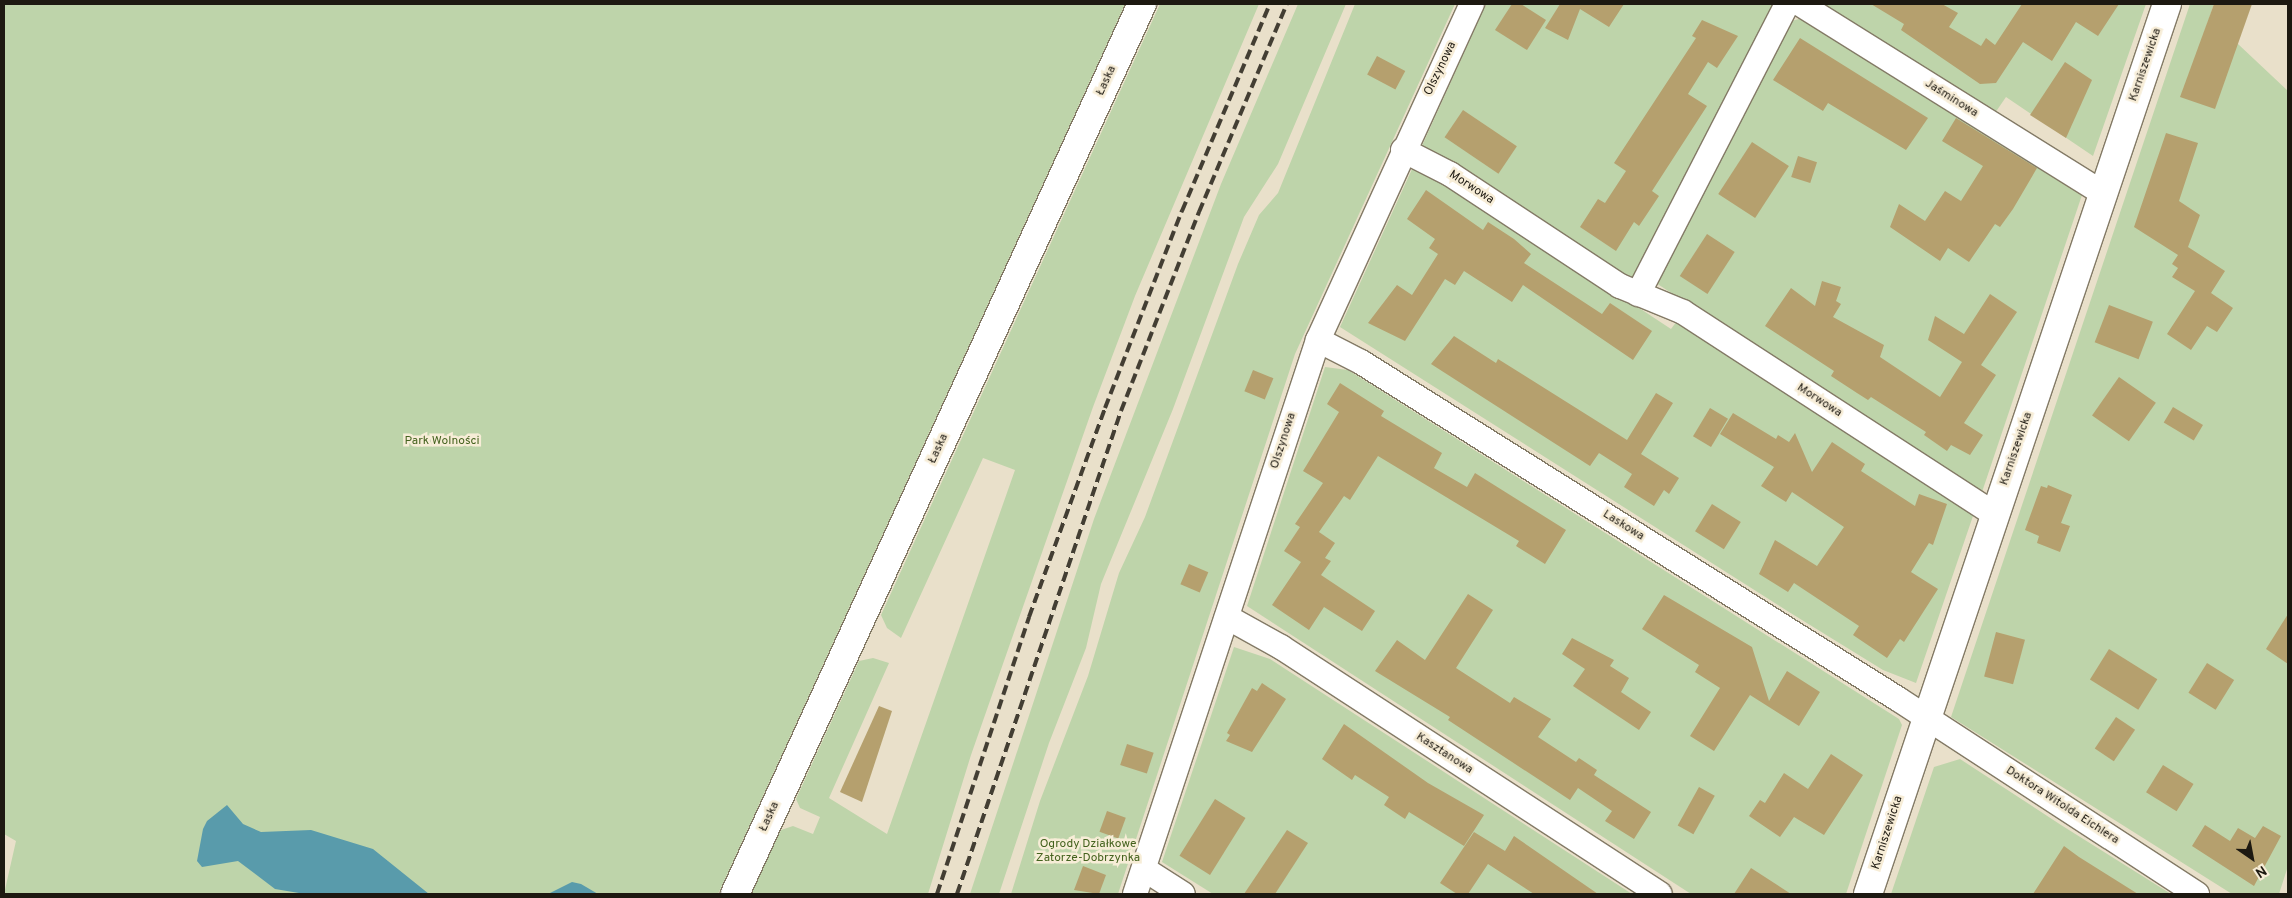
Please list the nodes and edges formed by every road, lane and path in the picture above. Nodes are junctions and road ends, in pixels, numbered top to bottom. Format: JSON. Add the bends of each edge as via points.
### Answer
{"nodes":[{"id":1,"x":1142,"y":4,"type":"edge"},
{"id":2,"x":1472,"y":4,"type":"edge"},
{"id":3,"x":1787,"y":4,"type":"edge"},
{"id":4,"x":1800,"y":4,"type":"edge"},
{"id":5,"x":2167,"y":4,"type":"edge"},
{"id":6,"x":1403,"y":150,"type":"junction"},
{"id":7,"x":2103,"y":193,"type":"junction"},
{"id":8,"x":1638,"y":294,"type":"junction"},
{"id":9,"x":1318,"y":340,"type":"junction"},
{"id":10,"x":1995,"y":515,"type":"junction"},
{"id":11,"x":1227,"y":617,"type":"junction"},
{"id":12,"x":1927,"y":717,"type":"junction"},
{"id":13,"x":1144,"y":869,"type":"junction"},
{"id":14,"x":735,"y":894,"type":"edge"},
{"id":15,"x":1135,"y":894,"type":"edge"},
{"id":16,"x":1183,"y":894,"type":"edge"},
{"id":17,"x":1660,"y":894,"type":"edge"},
{"id":18,"x":1868,"y":894,"type":"edge"},
{"id":19,"x":2197,"y":894,"type":"edge"}],
"edges":[{"from":1,"to":14,"type":"main road","name":"Łaska"},
{"from":2,"to":6,"type":"street","name":"Olszynowa"},
{"from":3,"to":8,"type":"street"},
{"from":4,"to":7,"type":"street","name":"Jaśminowa"},
{"from":5,"to":7,"type":"main road","name":"Karniszewicka"},
{"from":6,"to":8,"type":"street","name":"Morwowa","via":[[1450,174],[1620,286]]},
{"from":6,"to":9,"type":"street","name":"Olszynowa"},
{"from":7,"to":10,"type":"main road","name":"Karniszewicka"},
{"from":8,"to":10,"type":"street","name":"Morwowa","via":[[1682,312]]},
{"from":9,"to":11,"type":"street","name":"Olszynowa"},
{"from":9,"to":12,"type":"street","name":"Laskowa","via":[[1361,362]]},
{"from":10,"to":12,"type":"main road","name":"Karniszewicka"},
{"from":11,"to":13,"type":"street","name":"Olszynowa"},
{"from":11,"to":17,"type":"street","name":"Kasztanowa","via":[[1280,647]]},
{"from":12,"to":18,"type":"main road","name":"Karniszewicka"},
{"from":12,"to":19,"type":"street","name":"Doktora Witolda Eichlera"},
{"from":13,"to":15,"type":"street","name":"Olszynowa"},
{"from":13,"to":16,"type":"street"}]}
